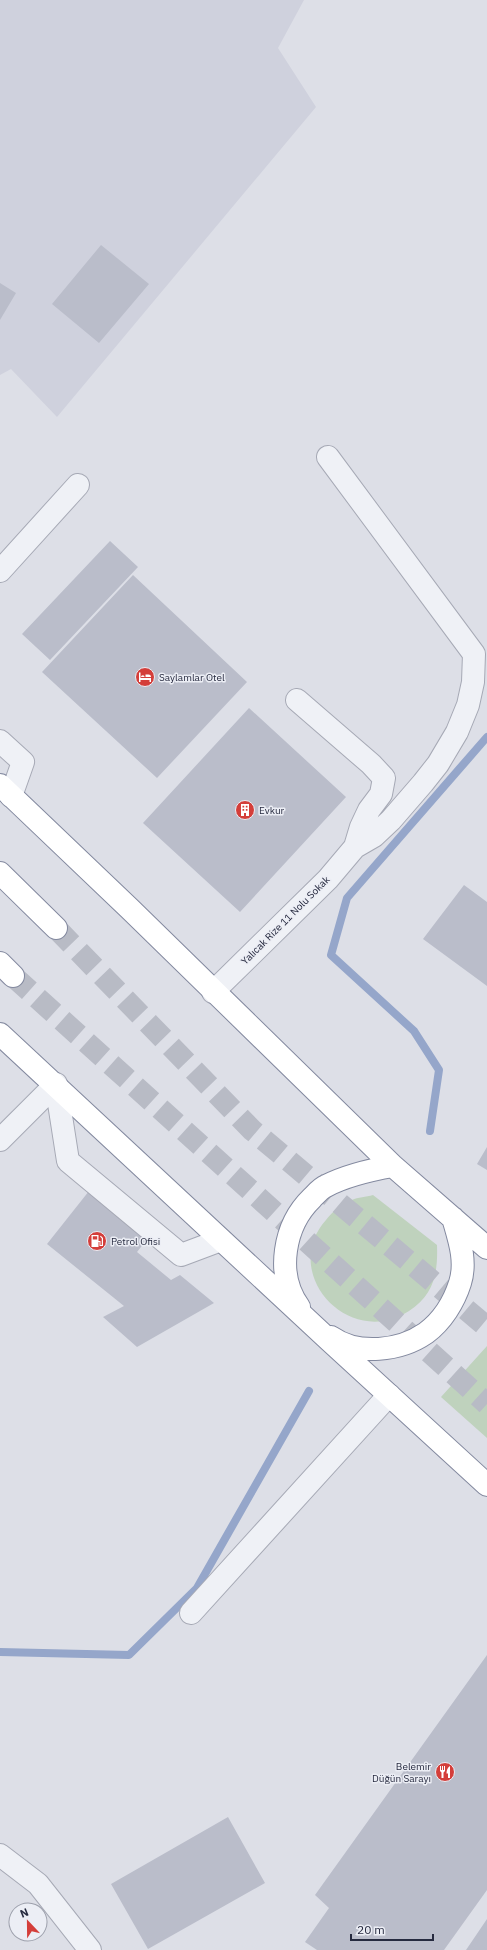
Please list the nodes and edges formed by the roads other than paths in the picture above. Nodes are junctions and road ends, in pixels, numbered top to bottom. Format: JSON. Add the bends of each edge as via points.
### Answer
{"nodes":[{"id":1,"x":328,"y":457,"type":"dead end"},
{"id":2,"x":78,"y":485,"type":"dead end"},
{"id":3,"x":0,"y":571,"type":"edge"},
{"id":4,"x":298,"y":700,"type":"dead end"},
{"id":5,"x":0,"y":741,"type":"edge"},
{"id":6,"x":6,"y":791,"type":"edge"},
{"id":7,"x":355,"y":847,"type":"junction"},
{"id":8,"x":0,"y":873,"type":"edge"},
{"id":9,"x":56,"y":928,"type":"tunnel mouth"},
{"id":10,"x":213,"y":992,"type":"junction"},
{"id":11,"x":0,"y":1034,"type":"edge"},
{"id":12,"x":56,"y":1084,"type":"junction"},
{"id":13,"x":0,"y":1140,"type":"edge"},
{"id":14,"x":393,"y":1166,"type":"junction"},
{"id":15,"x":453,"y":1218,"type":"junction"},
{"id":16,"x":221,"y":1240,"type":"junction"},
{"id":17,"x":487,"y":1248,"type":"edge"},
{"id":18,"x":311,"y":1323,"type":"junction"},
{"id":19,"x":389,"y":1395,"type":"junction"},
{"id":20,"x":487,"y":1485,"type":"edge"},
{"id":21,"x":191,"y":1613,"type":"dead end"},
{"id":22,"x":0,"y":1855,"type":"edge"},
{"id":23,"x":90,"y":1950,"type":"edge"}],
"edges":[{"from":1,"to":7,"type":"street","via":[[474,654],[473,682],[468,705],[457,732],[438,764],[392,820],[374,836]]},
{"from":2,"to":3,"type":"street"},
{"from":4,"to":7,"type":"street","via":[[384,778],[381,794],[369,810]]},
{"from":5,"to":6,"type":"street","via":[[23,762]]},
{"from":6,"to":10,"type":"highway"},
{"from":7,"to":10,"type":"street","name":"Yalıcak Rize 11 Nolu Sokak","via":[[328,879]]},
{"from":8,"to":9,"type":"highway"},
{"from":10,"to":14,"type":"highway"},
{"from":11,"to":12,"type":"highway"},
{"from":12,"to":13,"type":"street"},
{"from":12,"to":16,"type":"highway"},
{"from":12,"to":16,"type":"street","via":[[68,1161],[181,1255]]},
{"from":14,"to":15,"type":"highway"},
{"from":14,"to":18,"type":"highway","via":[[352,1174],[324,1186],[302,1208],[290,1230],[285,1256],[287,1282],[297,1306]]},
{"from":15,"to":17,"type":"highway"},
{"from":15,"to":18,"type":"highway","via":[[463,1252],[460,1282],[448,1310],[426,1332],[399,1346],[368,1350],[339,1342]]},
{"from":16,"to":18,"type":"highway"},
{"from":18,"to":19,"type":"highway"},
{"from":19,"to":20,"type":"highway"},
{"from":19,"to":21,"type":"street"},
{"from":22,"to":23,"type":"street","via":[[38,1884]]}]}
